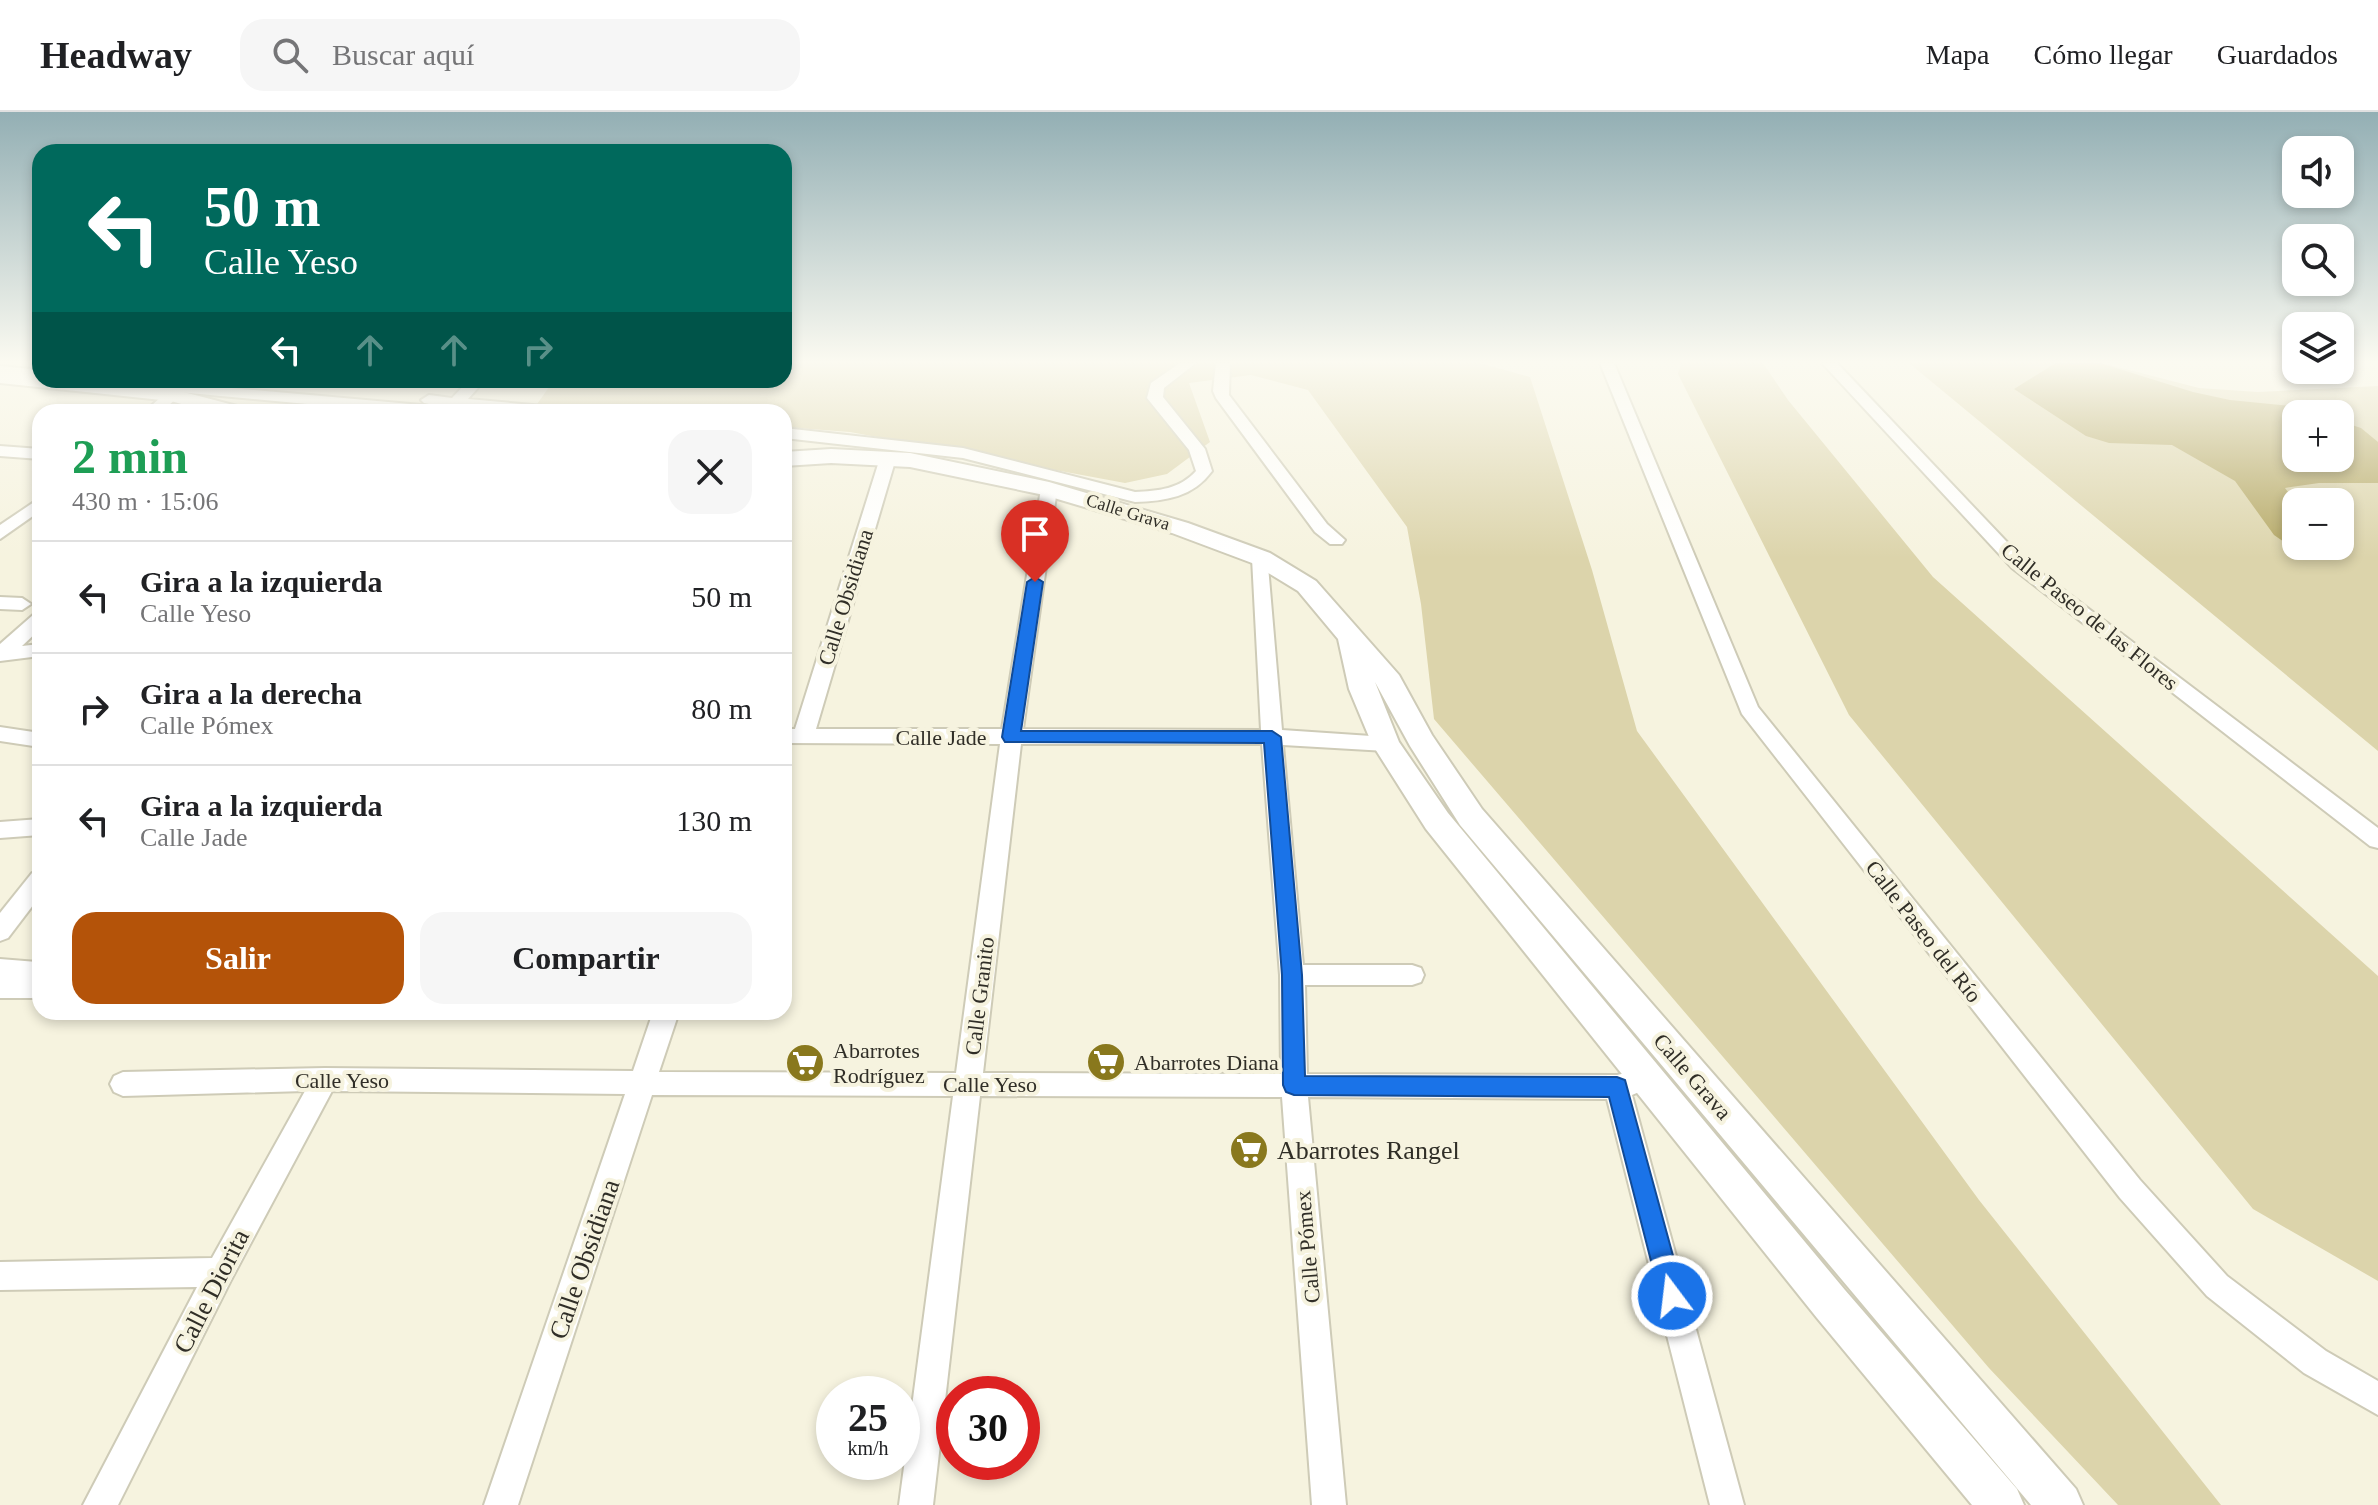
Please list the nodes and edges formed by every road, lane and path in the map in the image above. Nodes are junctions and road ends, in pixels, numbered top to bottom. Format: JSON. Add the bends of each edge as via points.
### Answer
{"nodes":[{"id":1,"x":1180,"y":428,"type":"edge"},
{"id":2,"x":1246,"y":428,"type":"edge"},
{"id":3,"x":1634,"y":428,"type":"edge"},
{"id":4,"x":1890,"y":428,"type":"edge"},
{"id":5,"x":792,"y":435,"type":"edge"},
{"id":6,"x":0,"y":451,"type":"edge"},
{"id":7,"x":32,"y":453,"type":"edge"},
{"id":8,"x":792,"y":458,"type":"edge"},
{"id":9,"x":888,"y":458,"type":"junction"},
{"id":10,"x":1049,"y":489,"type":"junction"},
{"id":11,"x":32,"y":509,"type":"edge"},
{"id":12,"x":0,"y":534,"type":"edge"},
{"id":13,"x":1336,"y":540,"type":"dead end"},
{"id":14,"x":1261,"y":558,"type":"junction"},
{"id":15,"x":0,"y":603,"type":"edge"},
{"id":16,"x":22,"y":604,"type":"dead end"},
{"id":17,"x":32,"y":626,"type":"edge"},
{"id":18,"x":1347,"y":631,"type":"junction"},
{"id":19,"x":32,"y":651,"type":"edge"},
{"id":20,"x":0,"y":655,"type":"edge"},
{"id":21,"x":0,"y":734,"type":"edge"},
{"id":22,"x":793,"y":736,"type":"edge"},
{"id":23,"x":1011,"y":737,"type":"junction"},
{"id":24,"x":1272,"y":737,"type":"junction"},
{"id":25,"x":32,"y":739,"type":"edge"},
{"id":26,"x":1386,"y":744,"type":"junction"},
{"id":27,"x":32,"y":828,"type":"edge"},
{"id":28,"x":0,"y":830,"type":"edge"},
{"id":29,"x":2378,"y":840,"type":"edge"},
{"id":30,"x":32,"y":886,"type":"edge"},
{"id":31,"x":10,"y":905,"type":"edge"},
{"id":32,"x":0,"y":931,"type":"edge"},
{"id":33,"x":0,"y":969,"type":"edge"},
{"id":34,"x":1292,"y":975,"type":"junction"},
{"id":35,"x":1412,"y":975,"type":"dead end"},
{"id":36,"x":32,"y":978,"type":"edge"},
{"id":37,"x":32,"y":980,"type":"edge"},
{"id":38,"x":0,"y":988,"type":"edge"},
{"id":39,"x":664,"y":1020,"type":"edge"},
{"id":40,"x":325,"y":1079,"type":"junction"},
{"id":41,"x":644,"y":1083,"type":"junction"},
{"id":42,"x":1634,"y":1083,"type":"junction"},
{"id":43,"x":123,"y":1084,"type":"dead end"},
{"id":44,"x":969,"y":1084,"type":"junction"},
{"id":45,"x":1294,"y":1085,"type":"junction"},
{"id":46,"x":220,"y":1272,"type":"junction"},
{"id":47,"x":0,"y":1276,"type":"edge"},
{"id":48,"x":2378,"y":1399,"type":"edge"},
{"id":49,"x":100,"y":1505,"type":"edge"},
{"id":50,"x":501,"y":1505,"type":"edge"},
{"id":51,"x":916,"y":1505,"type":"edge"},
{"id":52,"x":1329,"y":1505,"type":"edge"},
{"id":53,"x":1727,"y":1505,"type":"edge"},
{"id":54,"x":2001,"y":1505,"type":"edge"},
{"id":55,"x":2060,"y":1505,"type":"edge"}],
"edges":[{"from":1,"to":5,"type":"street","via":[[1197,449],[1204,471],[1194,483],[1164,496],[1135,497],[963,453]]},
{"from":2,"to":13,"type":"street","via":[[1321,528]]},
{"from":3,"to":48,"type":"street","name":"Calle Paseo del Río","via":[[1749,709],[2130,1189],[2217,1286],[2315,1362]]},
{"from":4,"to":29,"type":"street","name":"Calle Paseo de las Flores","via":[[2018,564]]},
{"from":6,"to":7,"type":"street"},
{"from":8,"to":9,"type":"main road","name":"Calle Grava"},
{"from":9,"to":10,"type":"main road","name":"Calle Grava"},
{"from":9,"to":22,"type":"street","name":"Calle Obsidiana"},
{"from":10,"to":14,"type":"main road","name":"Calle Grava"},
{"from":10,"to":23,"type":"street","name":"Calle Granito"},
{"from":11,"to":12,"type":"street"},
{"from":14,"to":18,"type":"main road","name":"Calle Grava","via":[[1307,586]]},
{"from":14,"to":24,"type":"street","name":"Calle Pómex"},
{"from":15,"to":16,"type":"street"},
{"from":17,"to":20,"type":"street"},
{"from":18,"to":26,"type":"main road","name":"Calle Grava"},
{"from":18,"to":55,"type":"main road","name":"Calle Grava","via":[[1389,681],[1471,817]]},
{"from":19,"to":20,"type":"street"},
{"from":21,"to":25,"type":"street"},
{"from":22,"to":23,"type":"street","name":"Calle Jade"},
{"from":23,"to":24,"type":"street","name":"Calle Jade"},
{"from":23,"to":44,"type":"street","name":"Calle Granito"},
{"from":24,"to":26,"type":"street","name":"Calle Jade"},
{"from":24,"to":34,"type":"street","name":"Calle Pómex"},
{"from":26,"to":42,"type":"main road","name":"Calle Grava","via":[[1403,775]]},
{"from":27,"to":28,"type":"street"},
{"from":30,"to":31,"type":"street"},
{"from":31,"to":32,"type":"street"},
{"from":33,"to":36,"type":"street"},
{"from":34,"to":35,"type":"street"},
{"from":34,"to":45,"type":"street","name":"Calle Pómex"},
{"from":37,"to":38,"type":"street"},
{"from":39,"to":41,"type":"street","name":"Calle Obsidiana"},
{"from":40,"to":41,"type":"street","name":"Calle Yeso"},
{"from":40,"to":43,"type":"street","name":"Calle Yeso"},
{"from":40,"to":46,"type":"street","name":"Calle Diorita"},
{"from":41,"to":44,"type":"street","name":"Calle Yeso"},
{"from":41,"to":50,"type":"street","name":"Calle Obsidiana"},
{"from":42,"to":45,"type":"street","name":"Calle Yeso"},
{"from":42,"to":53,"type":"street"},
{"from":42,"to":54,"type":"main road","name":"Calle Grava"},
{"from":44,"to":45,"type":"street","name":"Calle Yeso"},
{"from":44,"to":51,"type":"street","name":"Calle Granito"},
{"from":45,"to":52,"type":"street","name":"Calle Pómex"},
{"from":46,"to":47,"type":"street"},
{"from":46,"to":49,"type":"street","name":"Calle Diorita"}]}
